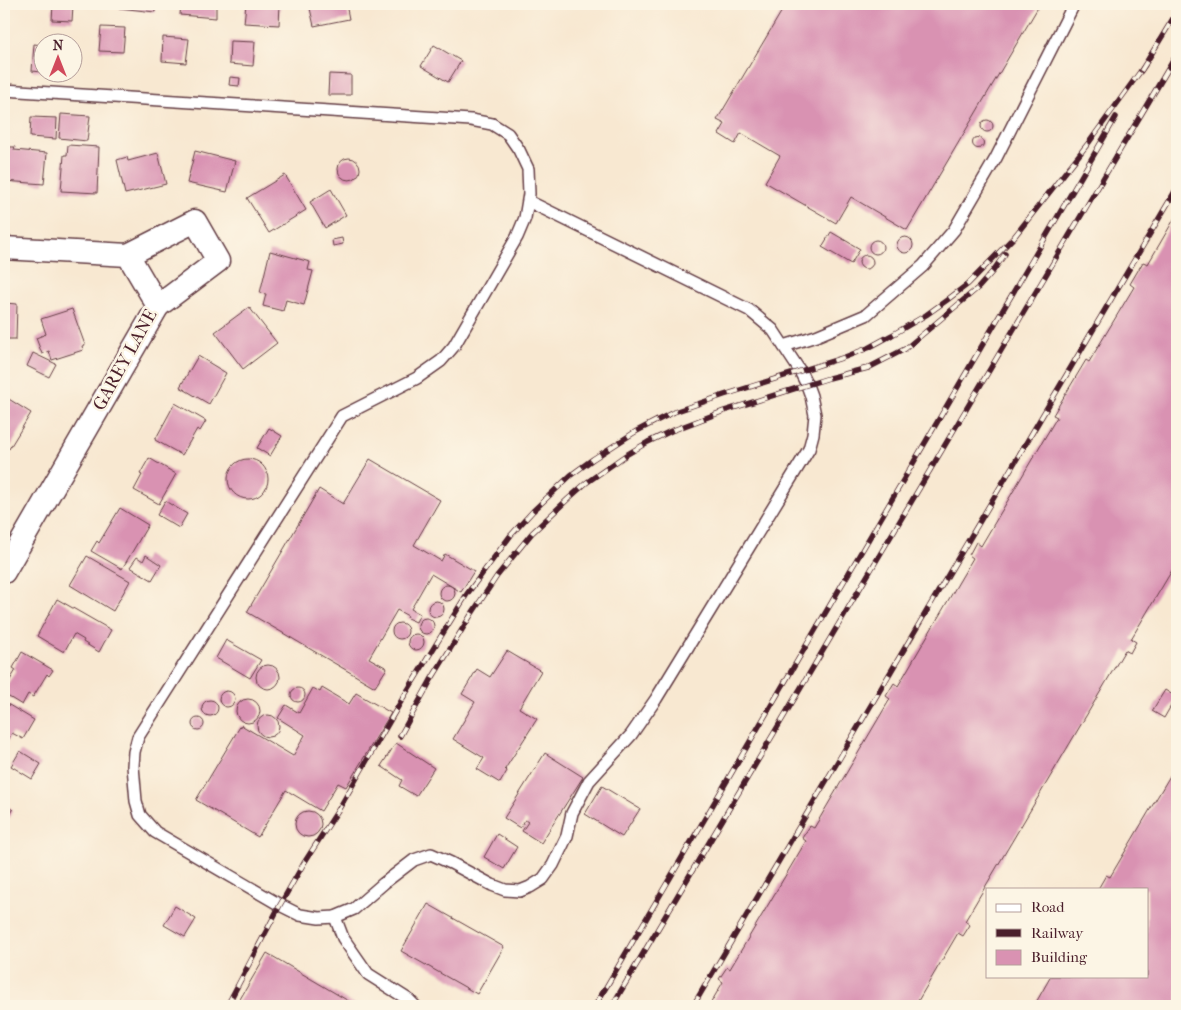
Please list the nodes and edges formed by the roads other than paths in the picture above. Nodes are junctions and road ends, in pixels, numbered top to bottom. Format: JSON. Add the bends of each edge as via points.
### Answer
{"nodes":[{"id":1,"x":1074,"y":4,"type":"edge"},
{"id":2,"x":4,"y":90,"type":"edge"},
{"id":3,"x":528,"y":202,"type":"junction"},
{"id":4,"x":4,"y":248,"type":"edge"},
{"id":5,"x":128,"y":255,"type":"junction"},
{"id":6,"x":158,"y":306,"type":"junction"},
{"id":7,"x":784,"y":346,"type":"junction"},
{"id":8,"x":4,"y":572,"type":"edge"},
{"id":9,"x":335,"y":917,"type":"junction"},
{"id":10,"x":415,"y":1006,"type":"edge"}],
"edges":[{"from":1,"to":7,"type":"lane","via":[[996,158],[954,230],[923,266],[866,315]]},
{"from":2,"to":3,"type":"lane","via":[[471,120],[492,124],[508,134],[519,150],[528,170]]},
{"from":3,"to":7,"type":"lane","via":[[749,310],[773,330]]},
{"from":3,"to":9,"type":"lane","via":[[517,237],[454,346],[441,361],[417,378],[342,416],[138,737],[133,766],[136,801],[140,815],[155,832],[300,915]]},
{"from":4,"to":5,"type":"street"},
{"from":5,"to":6,"type":"street","name":"GAREY LANE"},
{"from":5,"to":6,"type":"street","via":[[195,221],[218,261]]},
{"from":6,"to":8,"type":"street","name":"GAREY LANE"},
{"from":7,"to":9,"type":"lane","via":[[811,396],[815,416],[809,449],[656,700],[631,736],[589,781],[572,813],[567,836],[543,879],[520,891],[505,890],[432,854],[414,860],[354,910]]},
{"from":9,"to":10,"type":"lane","via":[[343,938],[368,974]]}]}
